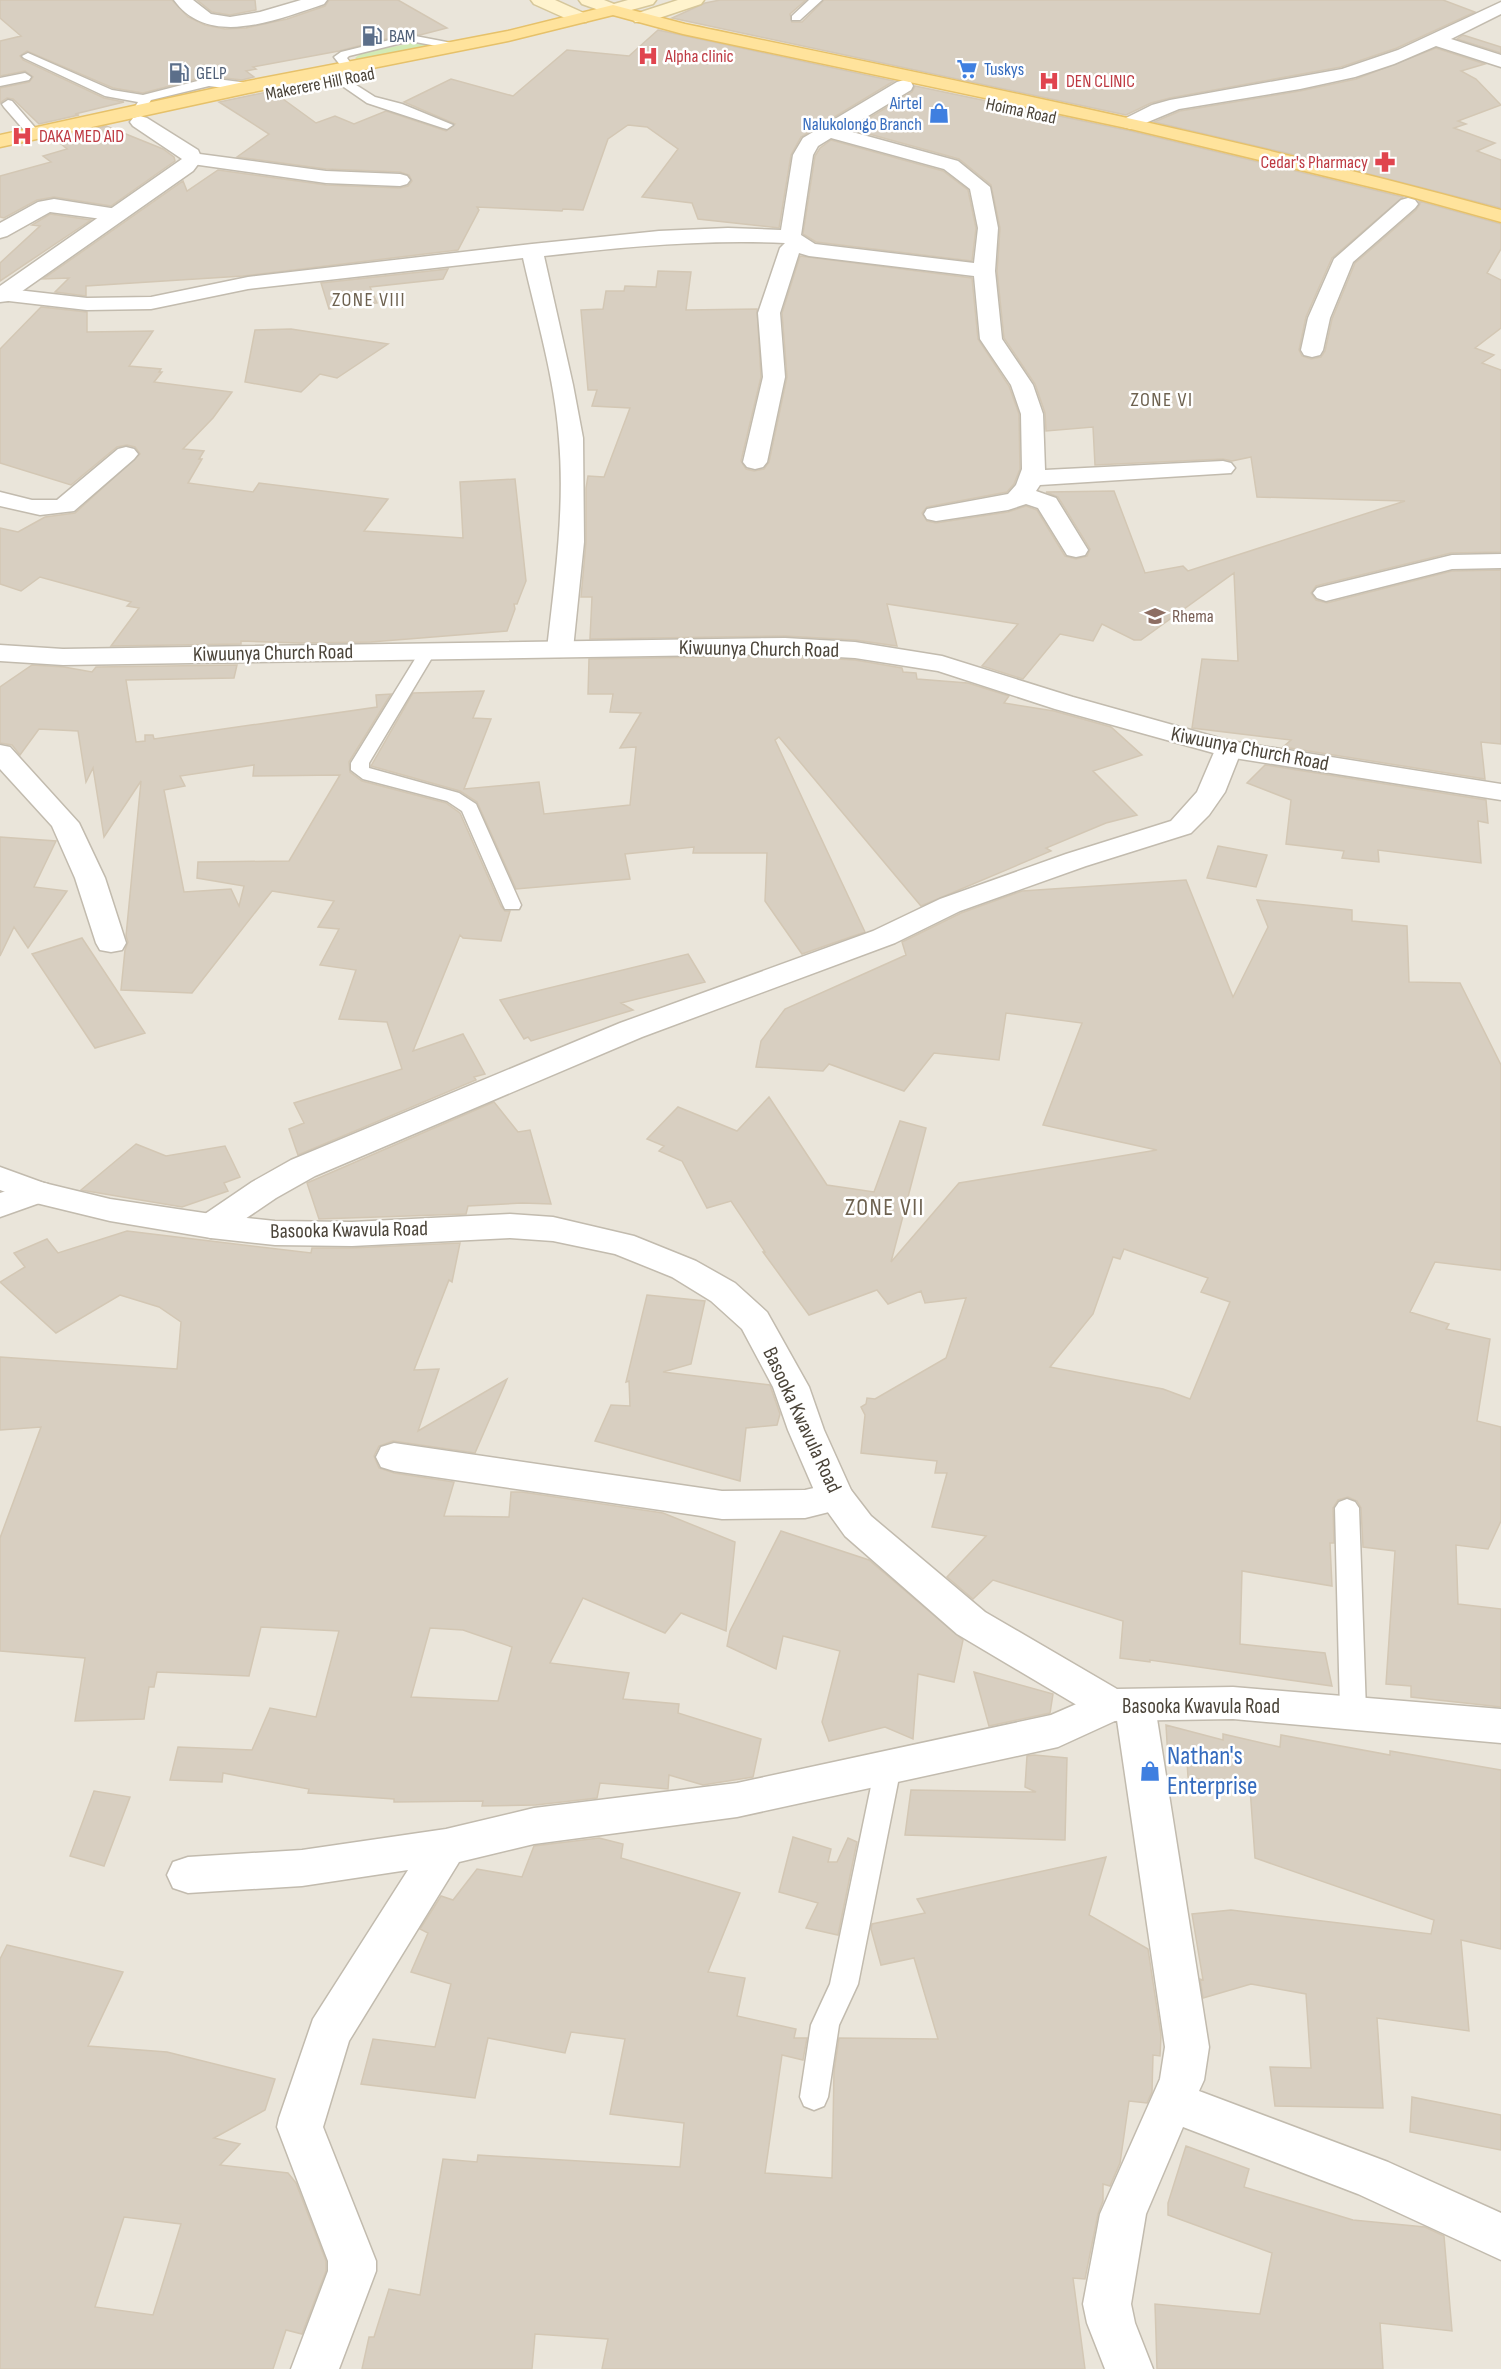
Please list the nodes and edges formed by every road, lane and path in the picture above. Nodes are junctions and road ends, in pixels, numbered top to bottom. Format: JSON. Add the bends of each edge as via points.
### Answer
{"nodes":[{"id":1,"x":183,"y":0,"type":"edge"},
{"id":2,"x":318,"y":0,"type":"edge"},
{"id":3,"x":540,"y":0,"type":"edge"},
{"id":4,"x":588,"y":0,"type":"edge"},
{"id":5,"x":695,"y":0,"type":"edge"},
{"id":6,"x":816,"y":0,"type":"edge"},
{"id":7,"x":1489,"y":0,"type":"edge"},
{"id":8,"x":1501,"y":5,"type":"edge"},
{"id":9,"x":644,"y":9,"type":"edge"},
{"id":10,"x":580,"y":18,"type":"junction"},
{"id":11,"x":610,"y":18,"type":"junction"},
{"id":12,"x":796,"y":18,"type":"dead end"},
{"id":13,"x":1435,"y":40,"type":"junction"},
{"id":14,"x":28,"y":56,"type":"dead end"},
{"id":15,"x":1501,"y":62,"type":"edge"},
{"id":16,"x":345,"y":74,"type":"junction"},
{"id":17,"x":25,"y":77,"type":"dead end"},
{"id":18,"x":0,"y":82,"type":"edge"},
{"id":19,"x":904,"y":86,"type":"junction"},
{"id":20,"x":8,"y":104,"type":"dead end"},
{"id":21,"x":141,"y":110,"type":"junction"},
{"id":22,"x":1131,"y":123,"type":"junction"},
{"id":23,"x":447,"y":125,"type":"dead end"},
{"id":24,"x":828,"y":131,"type":"junction"},
{"id":25,"x":34,"y":134,"type":"junction"},
{"id":26,"x":0,"y":141,"type":"edge"},
{"id":27,"x":0,"y":152,"type":"edge"},
{"id":28,"x":192,"y":159,"type":"junction"},
{"id":29,"x":400,"y":180,"type":"dead end"},
{"id":30,"x":1408,"y":204,"type":"junction"},
{"id":31,"x":117,"y":215,"type":"junction"},
{"id":32,"x":1501,"y":216,"type":"edge"},
{"id":33,"x":1501,"y":231,"type":"edge"},
{"id":34,"x":0,"y":232,"type":"edge"},
{"id":35,"x":794,"y":241,"type":"junction"},
{"id":36,"x":532,"y":250,"type":"junction"},
{"id":37,"x":984,"y":271,"type":"junction"},
{"id":38,"x":1,"y":295,"type":"edge"},
{"id":39,"x":1312,"y":350,"type":"dead end"},
{"id":40,"x":126,"y":454,"type":"dead end"},
{"id":41,"x":755,"y":462,"type":"dead end"},
{"id":42,"x":1223,"y":468,"type":"dead end"},
{"id":43,"x":1025,"y":486,"type":"junction"},
{"id":44,"x":0,"y":499,"type":"edge"},
{"id":45,"x":936,"y":514,"type":"dead end"},
{"id":46,"x":1076,"y":550,"type":"dead end"},
{"id":47,"x":1501,"y":561,"type":"edge"},
{"id":48,"x":1326,"y":593,"type":"dead end"},
{"id":49,"x":560,"y":649,"type":"junction"},
{"id":50,"x":428,"y":651,"type":"junction"},
{"id":51,"x":0,"y":653,"type":"edge"},
{"id":52,"x":1228,"y":749,"type":"junction"},
{"id":53,"x":0,"y":753,"type":"edge"},
{"id":54,"x":1501,"y":792,"type":"edge"},
{"id":55,"x":512,"y":905,"type":"dead end"},
{"id":56,"x":111,"y":944,"type":"dead end"},
{"id":57,"x":0,"y":1178,"type":"edge"},
{"id":58,"x":36,"y":1192,"type":"junction"},
{"id":59,"x":0,"y":1206,"type":"edge"},
{"id":60,"x":211,"y":1226,"type":"junction"},
{"id":61,"x":394,"y":1457,"type":"dead end"},
{"id":62,"x":836,"y":1497,"type":"junction"},
{"id":63,"x":1347,"y":1508,"type":"dead end"},
{"id":64,"x":1123,"y":1706,"type":"junction"},
{"id":65,"x":1353,"y":1711,"type":"junction"},
{"id":66,"x":1501,"y":1726,"type":"edge"},
{"id":67,"x":888,"y":1767,"type":"junction"},
{"id":68,"x":446,"y":1847,"type":"junction"},
{"id":69,"x":188,"y":1875,"type":"dead end"},
{"id":70,"x":814,"y":2097,"type":"dead end"},
{"id":71,"x":1172,"y":2102,"type":"junction"},
{"id":72,"x":1501,"y":2237,"type":"edge"},
{"id":73,"x":315,"y":2369,"type":"edge"},
{"id":74,"x":1129,"y":2369,"type":"edge"}],
"edges":[{"from":1,"to":2,"type":"street","via":[[204,17],[227,21]]},
{"from":3,"to":10,"type":"main road","name":"Hoima Road"},
{"from":4,"to":11,"type":"main road","name":"Hoima Road"},
{"from":5,"to":9,"type":"main road"},
{"from":6,"to":12,"type":"lane"},
{"from":7,"to":8,"type":"street"},
{"from":8,"to":13,"type":"street"},
{"from":9,"to":11,"type":"main road","name":"Hoima Road"},
{"from":9,"to":22,"type":"main road","name":"Hoima Road","via":[[683,29]]},
{"from":10,"to":11,"type":"main road","name":"Hoima Road"},
{"from":10,"to":16,"type":"main road","name":"Makerere Hill Road"},
{"from":11,"to":16,"type":"main road","name":"Makerere Hill Road"},
{"from":11,"to":19,"type":"main road","name":"Hoima Road","via":[[660,41]]},
{"from":13,"to":15,"type":"street"},
{"from":13,"to":22,"type":"street","via":[[1371,66],[1177,104]]},
{"from":14,"to":21,"type":"lane"},
{"from":16,"to":21,"type":"main road","name":"Makerere Hill Road"},
{"from":16,"to":21,"type":"main road","name":"Makerere Hill Road","via":[[248,87]]},
{"from":16,"to":23,"type":"lane","via":[[370,100]]},
{"from":17,"to":18,"type":"lane"},
{"from":19,"to":24,"type":"street"},
{"from":19,"to":30,"type":"main road","name":"Hoima Road","via":[[1117,132]]},
{"from":20,"to":25,"type":"lane"},
{"from":21,"to":25,"type":"main road","name":"Makerere Hill Road"},
{"from":21,"to":27,"type":"main road","name":"Makerere Hill Road"},
{"from":21,"to":28,"type":"street"},
{"from":22,"to":32,"type":"main road","name":"Hoima Road"},
{"from":24,"to":35,"type":"street","via":[[810,142],[803,155]]},
{"from":24,"to":37,"type":"street","via":[[951,165],[980,187],[988,228]]},
{"from":25,"to":26,"type":"main road","name":"Makerere Hill Road"},
{"from":28,"to":29,"type":"street","via":[[229,161],[314,176]]},
{"from":28,"to":31,"type":"street"},
{"from":30,"to":33,"type":"main road","name":"Hoima Road"},
{"from":30,"to":39,"type":"street","via":[[1344,260],[1319,318]]},
{"from":31,"to":34,"type":"street","via":[[45,206]]},
{"from":31,"to":38,"type":"street"},
{"from":35,"to":36,"type":"street","via":[[729,234]]},
{"from":35,"to":37,"type":"street","via":[[809,250]]},
{"from":35,"to":41,"type":"street","via":[[769,313],[774,377]]},
{"from":36,"to":38,"type":"street","via":[[248,283],[152,303],[87,304]]},
{"from":36,"to":49,"type":"street","via":[[571,438],[572,542]]},
{"from":37,"to":43,"type":"street","via":[[991,339],[1022,385],[1032,414],[1034,469]]},
{"from":40,"to":44,"type":"street","via":[[65,506],[34,508]]},
{"from":42,"to":43,"type":"street"},
{"from":43,"to":45,"type":"street","via":[[1008,503]]},
{"from":43,"to":46,"type":"street","via":[[1047,503]]},
{"from":47,"to":48,"type":"street","via":[[1452,562]]},
{"from":49,"to":50,"type":"street","name":"Kiwuunya Church Road"},
{"from":49,"to":52,"type":"street","name":"Kiwuunya Church Road","via":[[785,646],[899,656],[942,664],[1064,704]]},
{"from":50,"to":51,"type":"street","name":"Kiwuunya Church Road","via":[[63,657]]},
{"from":50,"to":55,"type":"lane","via":[[360,763],[360,770],[369,776],[453,797],[470,808]]},
{"from":52,"to":54,"type":"street","name":"Kiwuunya Church Road"},
{"from":52,"to":60,"type":"street","via":[[1218,783],[1201,809],[1181,827],[998,886],[884,937],[631,1030],[303,1168]]},
{"from":53,"to":56,"type":"street","via":[[64,823],[90,878]]},
{"from":57,"to":58,"type":"street","name":"Basooka Kwavula Road"},
{"from":58,"to":59,"type":"street"},
{"from":58,"to":60,"type":"street","name":"Basooka Kwavula Road","via":[[110,1210]]},
{"from":60,"to":62,"type":"street","name":"Basooka Kwavula Road","via":[[275,1233],[352,1234],[510,1226],[553,1229],[622,1244],[684,1269],[723,1292],[754,1321],[791,1387]]},
{"from":61,"to":62,"type":"street","via":[[722,1505],[805,1504]]},
{"from":62,"to":64,"type":"street","name":"Basooka Kwavula Road","via":[[858,1526],[971,1623]]},
{"from":63,"to":65,"type":"lane"},
{"from":64,"to":65,"type":"street","name":"Basooka Kwavula Road","via":[[1233,1703]]},
{"from":64,"to":67,"type":"street","via":[[1058,1730]]},
{"from":64,"to":71,"type":"street","via":[[1166,1898],[1186,2047],[1182,2080]]},
{"from":65,"to":66,"type":"street","name":"Basooka Kwavula Road"},
{"from":67,"to":68,"type":"street","via":[[737,1800],[534,1826]]},
{"from":67,"to":70,"type":"lane","via":[[844,1984],[825,2025]]},
{"from":68,"to":69,"type":"street","via":[[302,1868]]},
{"from":68,"to":73,"type":"street","via":[[329,2033],[302,2118],[300,2127],[352,2261],[352,2271]]},
{"from":71,"to":72,"type":"street","via":[[1372,2177]]},
{"from":71,"to":74,"type":"street","via":[[1124,2214],[1107,2304]]}]}
